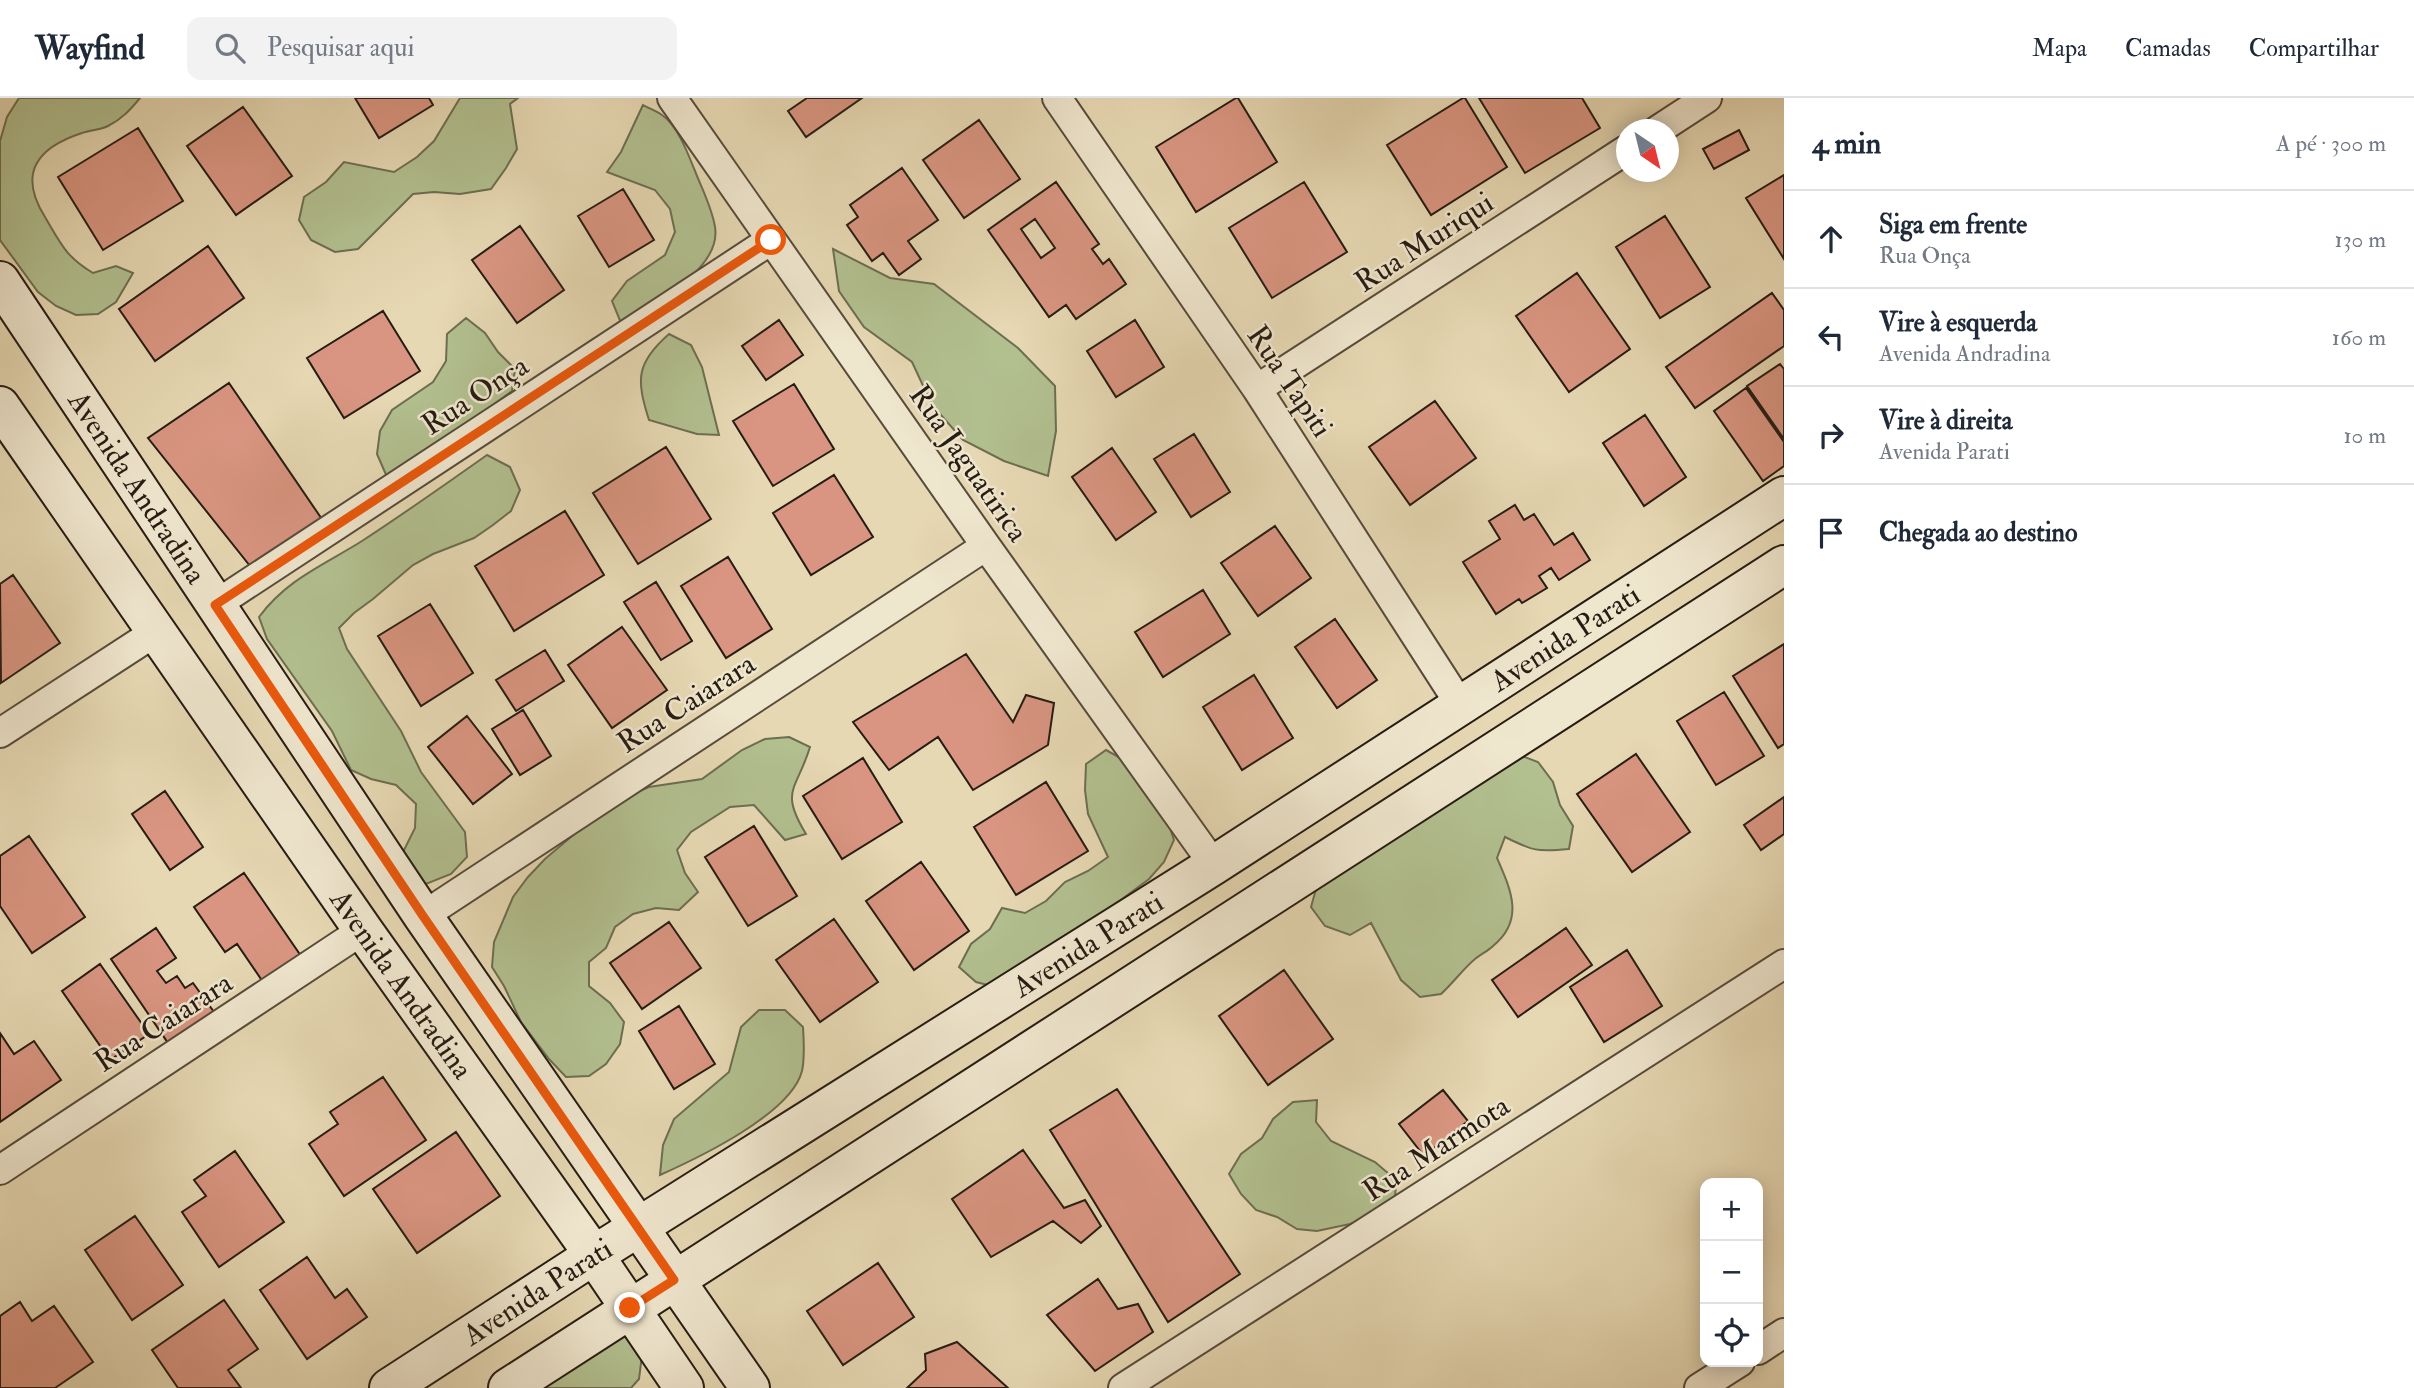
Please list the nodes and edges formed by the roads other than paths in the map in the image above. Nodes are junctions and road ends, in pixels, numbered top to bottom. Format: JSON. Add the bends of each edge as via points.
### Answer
{"nodes":[{"id":1,"x":672,"y":98,"type":"edge"},
{"id":2,"x":1057,"y":98,"type":"edge"},
{"id":3,"x":1707,"y":98,"type":"edge"},
{"id":4,"x":1675,"y":119,"type":"edge"},
{"id":5,"x":1616,"y":156,"type":"edge"},
{"id":6,"x":771,"y":240,"type":"junction"},
{"id":7,"x":0,"y":281,"type":"edge"},
{"id":8,"x":1257,"y":389,"type":"junction"},
{"id":9,"x":0,"y":406,"type":"edge"},
{"id":10,"x":1784,"y":496,"type":"edge"},
{"id":11,"x":986,"y":547,"type":"junction"},
{"id":12,"x":1784,"y":565,"type":"edge"},
{"id":13,"x":215,"y":605,"type":"junction"},
{"id":14,"x":157,"y":631,"type":"junction"},
{"id":15,"x":1461,"y":706,"type":"junction"},
{"id":16,"x":0,"y":733,"type":"edge"},
{"id":17,"x":1214,"y":865,"type":"junction"},
{"id":18,"x":423,"y":916,"type":"junction"},
{"id":19,"x":363,"y":930,"type":"junction"},
{"id":20,"x":1784,"y":964,"type":"edge"},
{"id":21,"x":0,"y":1170,"type":"edge"},
{"id":22,"x":638,"y":1227,"type":"junction"},
{"id":23,"x":594,"y":1255,"type":"junction"},
{"id":24,"x":674,"y":1280,"type":"junction"},
{"id":25,"x":630,"y":1308,"type":"junction"},
{"id":26,"x":1784,"y":1333,"type":"edge"},
{"id":27,"x":1763,"y":1347,"type":"edge"},
{"id":28,"x":1732,"y":1367,"type":"edge"},
{"id":29,"x":389,"y":1388,"type":"edge"},
{"id":30,"x":508,"y":1388,"type":"edge"},
{"id":31,"x":684,"y":1388,"type":"edge"},
{"id":32,"x":750,"y":1388,"type":"edge"},
{"id":33,"x":1123,"y":1388,"type":"edge"},
{"id":34,"x":1699,"y":1388,"type":"edge"}],
"edges":[{"from":1,"to":6,"type":"street","name":"Rua Jaguatirica"},
{"from":2,"to":8,"type":"street","name":"Rua Tapiti"},
{"from":3,"to":4,"type":"street"},
{"from":5,"to":8,"type":"street","name":"Rua Muriqui"},
{"from":6,"to":11,"type":"street","name":"Rua Jaguatirica"},
{"from":6,"to":13,"type":"street","name":"Rua Onça"},
{"from":7,"to":13,"type":"street","name":"Avenida Andradina"},
{"from":8,"to":15,"type":"street","name":"Rua Tapiti"},
{"from":9,"to":14,"type":"street","name":"Avenida Andradina"},
{"from":10,"to":15,"type":"street","name":"Avenida Parati"},
{"from":11,"to":17,"type":"street","name":"Rua Jaguatirica"},
{"from":11,"to":18,"type":"street","name":"Rua Caiarara"},
{"from":12,"to":24,"type":"street","name":"Avenida Parati"},
{"from":13,"to":18,"type":"street","name":"Avenida Andradina"},
{"from":14,"to":16,"type":"street"},
{"from":14,"to":19,"type":"street","name":"Avenida Andradina"},
{"from":15,"to":17,"type":"street","name":"Avenida Parati"},
{"from":17,"to":22,"type":"street","name":"Avenida Parati"},
{"from":18,"to":22,"type":"street","name":"Avenida Andradina"},
{"from":19,"to":21,"type":"street","name":"Rua Caiarara"},
{"from":19,"to":23,"type":"street","name":"Avenida Andradina"},
{"from":20,"to":33,"type":"street","name":"Rua Marmota"},
{"from":22,"to":23,"type":"street","name":"Avenida Parati"},
{"from":22,"to":24,"type":"street","name":"Avenida Andradina"},
{"from":23,"to":25,"type":"street","name":"Avenida Andradina"},
{"from":23,"to":29,"type":"street","name":"Avenida Parati"},
{"from":24,"to":25,"type":"street","name":"Avenida Parati"},
{"from":24,"to":32,"type":"street","name":"Avenida Andradina"},
{"from":25,"to":30,"type":"street","name":"Avenida Parati"},
{"from":25,"to":31,"type":"street","name":"Avenida Andradina"},
{"from":26,"to":27,"type":"street"},
{"from":28,"to":34,"type":"street"}]}
